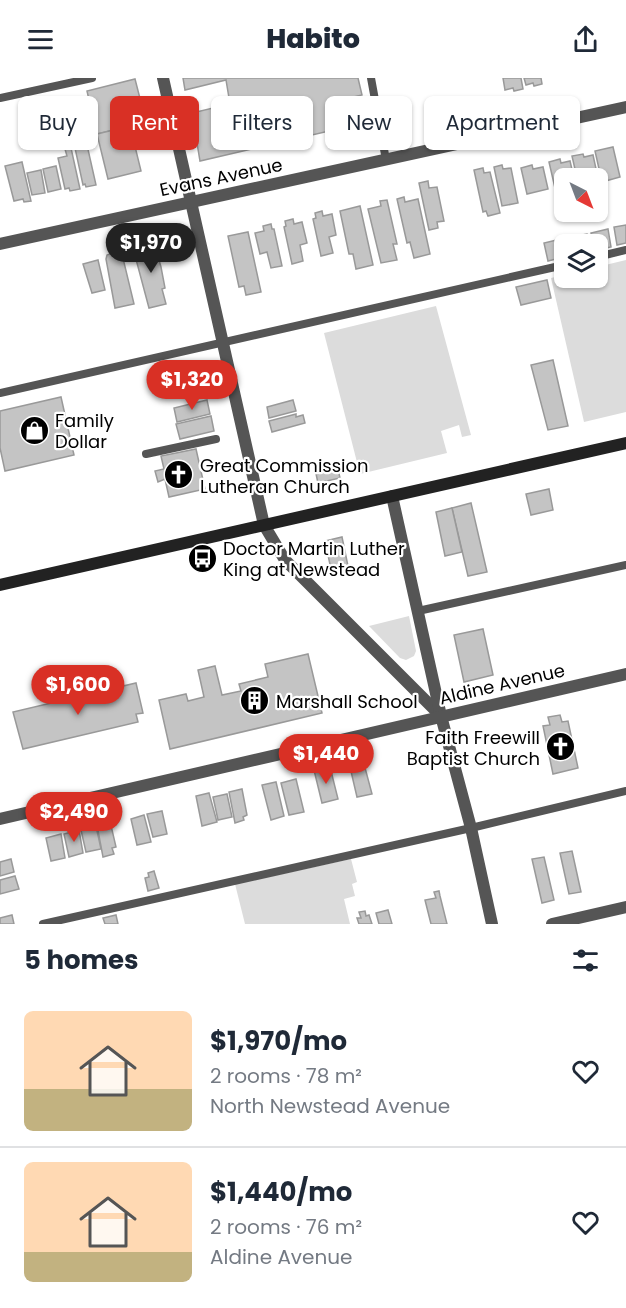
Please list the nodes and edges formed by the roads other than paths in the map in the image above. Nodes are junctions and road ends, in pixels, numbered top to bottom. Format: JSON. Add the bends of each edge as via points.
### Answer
{"nodes":[{"id":1,"x":92,"y":78,"type":"edge"},
{"id":2,"x":163,"y":78,"type":"edge"},
{"id":3,"x":371,"y":78,"type":"edge"},
{"id":4,"x":0,"y":98,"type":"edge"},
{"id":5,"x":626,"y":107,"type":"edge"},
{"id":6,"x":386,"y":160,"type":"junction"},
{"id":7,"x":191,"y":202,"type":"junction"},
{"id":8,"x":0,"y":244,"type":"edge"},
{"id":9,"x":626,"y":250,"type":"edge"},
{"id":10,"x":608,"y":254,"type":"edge"},
{"id":11,"x":554,"y":267,"type":"edge"},
{"id":12,"x":223,"y":343,"type":"junction"},
{"id":13,"x":0,"y":393,"type":"edge"},
{"id":14,"x":216,"y":439,"type":"dead end"},
{"id":15,"x":626,"y":443,"type":"edge"},
{"id":16,"x":146,"y":454,"type":"dead end"},
{"id":17,"x":392,"y":496,"type":"junction"},
{"id":18,"x":264,"y":525,"type":"junction"},
{"id":19,"x":626,"y":565,"type":"edge"},
{"id":20,"x":0,"y":585,"type":"edge"},
{"id":21,"x":417,"y":611,"type":"junction"},
{"id":22,"x":626,"y":674,"type":"edge"},
{"id":23,"x":441,"y":716,"type":"junction"},
{"id":24,"x":626,"y":791,"type":"edge"},
{"id":25,"x":0,"y":819,"type":"edge"},
{"id":26,"x":471,"y":828,"type":"junction"},
{"id":27,"x":626,"y":907,"type":"edge"},
{"id":28,"x":43,"y":924,"type":"edge"},
{"id":29,"x":492,"y":924,"type":"edge"},
{"id":30,"x":552,"y":924,"type":"edge"}],
"edges":[{"from":1,"to":4,"type":"lane"},
{"from":2,"to":7,"type":"street"},
{"from":3,"to":6,"type":"lane"},
{"from":5,"to":6,"type":"street","name":"Evans Avenue"},
{"from":6,"to":7,"type":"street","name":"Evans Avenue"},
{"from":7,"to":8,"type":"street","name":"Evans Avenue"},
{"from":7,"to":12,"type":"street"},
{"from":9,"to":10,"type":"lane"},
{"from":11,"to":12,"type":"lane"},
{"from":12,"to":13,"type":"lane"},
{"from":12,"to":18,"type":"street"},
{"from":14,"to":16,"type":"lane"},
{"from":15,"to":17,"type":"main road"},
{"from":17,"to":18,"type":"main road"},
{"from":17,"to":21,"type":"street"},
{"from":18,"to":20,"type":"main road"},
{"from":18,"to":23,"type":"street","via":[[285,560]]},
{"from":19,"to":21,"type":"lane"},
{"from":21,"to":23,"type":"street"},
{"from":22,"to":23,"type":"street","name":"Aldine Avenue"},
{"from":23,"to":25,"type":"street","name":"Aldine Avenue"},
{"from":23,"to":26,"type":"street"},
{"from":24,"to":26,"type":"lane"},
{"from":26,"to":28,"type":"lane"},
{"from":26,"to":29,"type":"street"},
{"from":27,"to":30,"type":"street"}]}
